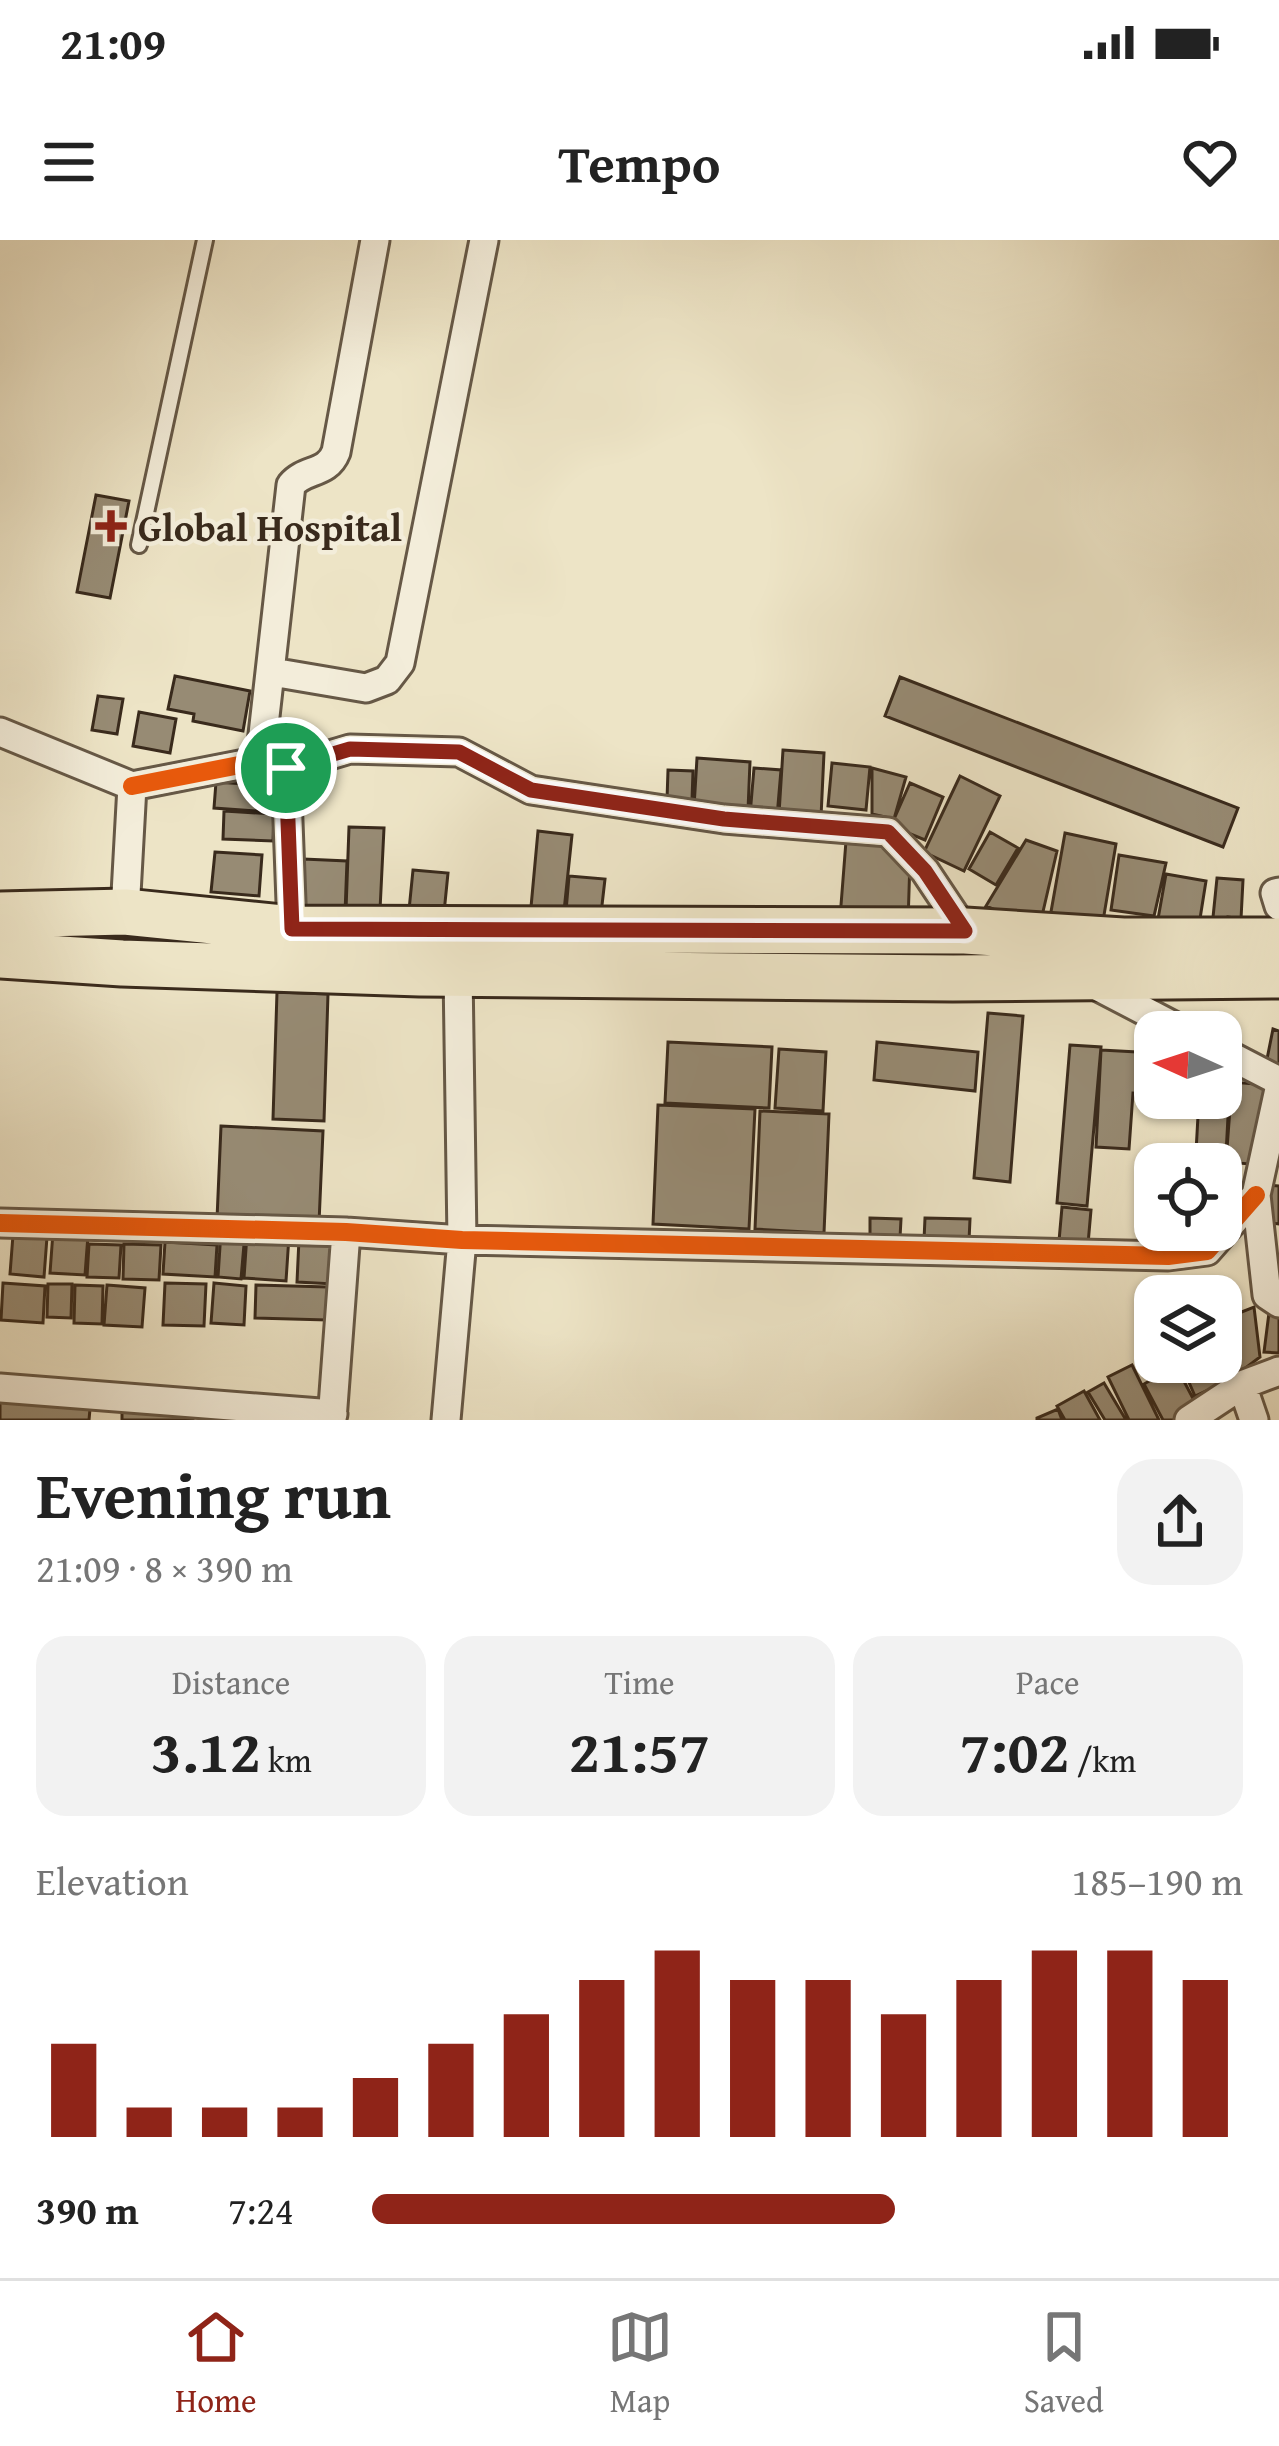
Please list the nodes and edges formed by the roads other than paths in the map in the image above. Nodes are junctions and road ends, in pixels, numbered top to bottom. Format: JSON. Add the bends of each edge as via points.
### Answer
{"nodes":[{"id":1,"x":205,"y":240,"type":"edge"},
{"id":2,"x":375,"y":240,"type":"edge"},
{"id":3,"x":484,"y":240,"type":"edge"},
{"id":4,"x":139,"y":545,"type":"dead end"},
{"id":5,"x":272,"y":672,"type":"junction"},
{"id":6,"x":0,"y":733,"type":"edge"},
{"id":7,"x":273,"y":765,"type":"junction"},
{"id":8,"x":132,"y":786,"type":"junction"},
{"id":9,"x":1279,"y":892,"type":"edge"},
{"id":10,"x":1279,"y":906,"type":"edge"},
{"id":11,"x":125,"y":912,"type":"junction"},
{"id":12,"x":0,"y":915,"type":"edge"},
{"id":13,"x":292,"y":929,"type":"junction"},
{"id":14,"x":965,"y":931,"type":"junction"},
{"id":15,"x":1279,"y":940,"type":"edge"},
{"id":16,"x":0,"y":955,"type":"edge"},
{"id":17,"x":458,"y":972,"type":"junction"},
{"id":18,"x":1279,"y":975,"type":"edge"},
{"id":19,"x":1079,"y":976,"type":"junction"},
{"id":20,"x":1145,"y":1011,"type":"edge"},
{"id":21,"x":1242,"y":1063,"type":"edge"},
{"id":22,"x":1279,"y":1085,"type":"edge"},
{"id":23,"x":1256,"y":1195,"type":"junction"},
{"id":24,"x":0,"y":1223,"type":"edge"},
{"id":25,"x":346,"y":1232,"type":"junction"},
{"id":26,"x":462,"y":1240,"type":"junction"},
{"id":27,"x":1279,"y":1303,"type":"edge"},
{"id":28,"x":1279,"y":1371,"type":"edge"},
{"id":29,"x":1242,"y":1385,"type":"junction"},
{"id":30,"x":0,"y":1388,"type":"edge"},
{"id":31,"x":333,"y":1417,"type":"edge"},
{"id":32,"x":446,"y":1420,"type":"edge"},
{"id":33,"x":1189,"y":1420,"type":"edge"},
{"id":34,"x":1254,"y":1420,"type":"edge"}],
"edges":[{"from":1,"to":4,"type":"lane"},
{"from":2,"to":5,"type":"street","via":[[337,452],[327,467],[291,485]]},
{"from":3,"to":5,"type":"street","via":[[400,663],[366,688]]},
{"from":5,"to":7,"type":"street"},
{"from":6,"to":8,"type":"street"},
{"from":7,"to":8,"type":"street"},
{"from":7,"to":13,"type":"street"},
{"from":7,"to":14,"type":"street","via":[[350,749],[459,752],[531,790],[724,819],[888,832]]},
{"from":8,"to":11,"type":"street"},
{"from":9,"to":10,"type":"street"},
{"from":11,"to":12,"type":"main road"},
{"from":11,"to":13,"type":"main road"},
{"from":13,"to":14,"type":"main road"},
{"from":14,"to":15,"type":"main road"},
{"from":16,"to":17,"type":"main road"},
{"from":17,"to":19,"type":"main road"},
{"from":17,"to":26,"type":"street"},
{"from":18,"to":19,"type":"main road"},
{"from":19,"to":20,"type":"street"},
{"from":21,"to":22,"type":"street"},
{"from":22,"to":23,"type":"street"},
{"from":23,"to":26,"type":"street","via":[[1207,1251],[1168,1256]]},
{"from":23,"to":27,"type":"street","via":[[1268,1295]]},
{"from":24,"to":25,"type":"street"},
{"from":25,"to":26,"type":"street"},
{"from":25,"to":31,"type":"street"},
{"from":26,"to":32,"type":"street"},
{"from":28,"to":29,"type":"street"},
{"from":29,"to":33,"type":"street"},
{"from":29,"to":34,"type":"street"},
{"from":30,"to":31,"type":"street"}]}
